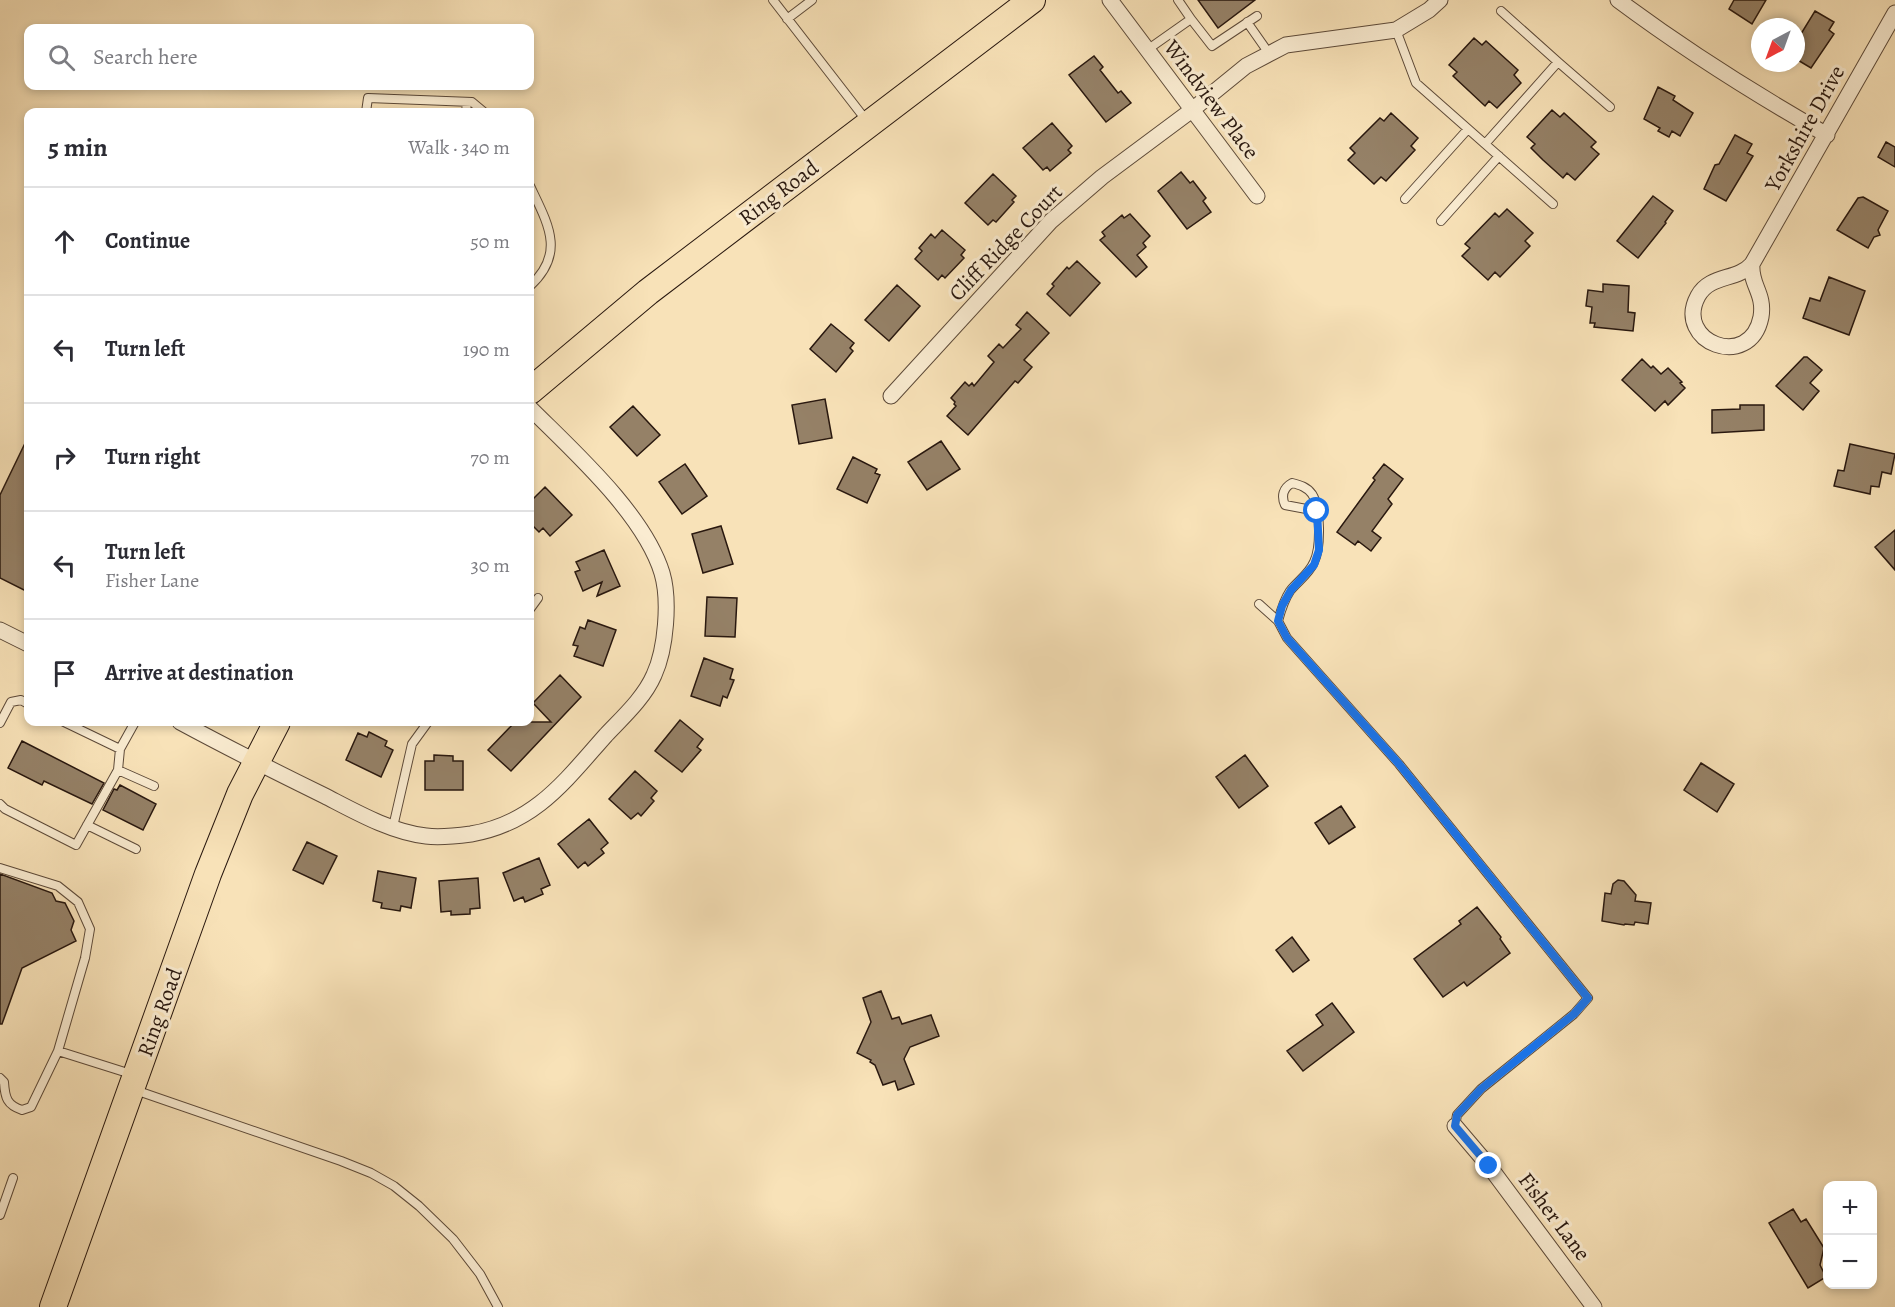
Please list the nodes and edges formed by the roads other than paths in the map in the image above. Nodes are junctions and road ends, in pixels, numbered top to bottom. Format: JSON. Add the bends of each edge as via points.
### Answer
{"nodes":[{"id":1,"x":773,"y":0,"type":"edge"},
{"id":2,"x":812,"y":0,"type":"edge"},
{"id":3,"x":1032,"y":0,"type":"edge"},
{"id":4,"x":1110,"y":0,"type":"edge"},
{"id":5,"x":1178,"y":0,"type":"edge"},
{"id":6,"x":1440,"y":0,"type":"edge"},
{"id":7,"x":1618,"y":0,"type":"edge"},
{"id":8,"x":1501,"y":11,"type":"dead end"},
{"id":9,"x":1895,"y":13,"type":"edge"},
{"id":10,"x":1257,"y":16,"type":"dead end"},
{"id":11,"x":787,"y":19,"type":"junction"},
{"id":12,"x":1191,"y":19,"type":"junction"},
{"id":13,"x":1247,"y":22,"type":"junction"},
{"id":14,"x":1396,"y":30,"type":"junction"},
{"id":15,"x":1147,"y":50,"type":"junction"},
{"id":16,"x":1268,"y":52,"type":"junction"},
{"id":17,"x":1558,"y":62,"type":"junction"},
{"id":18,"x":467,"y":102,"type":"junction"},
{"id":19,"x":1610,"y":107,"type":"dead end"},
{"id":20,"x":367,"y":108,"type":"edge"},
{"id":21,"x":466,"y":108,"type":"edge"},
{"id":22,"x":480,"y":108,"type":"edge"},
{"id":23,"x":1192,"y":110,"type":"junction"},
{"id":24,"x":869,"y":124,"type":"junction"},
{"id":25,"x":1468,"y":129,"type":"junction"},
{"id":26,"x":1827,"y":135,"type":"junction"},
{"id":27,"x":1485,"y":144,"type":"junction"},
{"id":28,"x":1499,"y":156,"type":"junction"},
{"id":29,"x":534,"y":195,"type":"edge"},
{"id":30,"x":1257,"y":196,"type":"dead end"},
{"id":31,"x":1405,"y":199,"type":"dead end"},
{"id":32,"x":1553,"y":204,"type":"dead end"},
{"id":33,"x":1441,"y":221,"type":"dead end"},
{"id":34,"x":1752,"y":264,"type":"junction"},
{"id":35,"x":534,"y":281,"type":"edge"},
{"id":36,"x":534,"y":388,"type":"edge"},
{"id":37,"x":891,"y":396,"type":"dead end"},
{"id":38,"x":534,"y":412,"type":"edge"},
{"id":39,"x":1317,"y":511,"type":"junction"},
{"id":40,"x":538,"y":598,"type":"dead end"},
{"id":41,"x":534,"y":604,"type":"edge"},
{"id":42,"x":1259,"y":604,"type":"dead end"},
{"id":43,"x":1278,"y":621,"type":"junction"},
{"id":44,"x":0,"y":630,"type":"edge"},
{"id":45,"x":24,"y":642,"type":"edge"},
{"id":46,"x":24,"y":702,"type":"edge"},
{"id":47,"x":0,"y":723,"type":"edge"},
{"id":48,"x":72,"y":726,"type":"edge"},
{"id":49,"x":133,"y":726,"type":"edge"},
{"id":50,"x":188,"y":726,"type":"edge"},
{"id":51,"x":274,"y":726,"type":"edge"},
{"id":52,"x":425,"y":726,"type":"edge"},
{"id":53,"x":120,"y":749,"type":"junction"},
{"id":54,"x":255,"y":762,"type":"junction"},
{"id":55,"x":118,"y":770,"type":"junction"},
{"id":56,"x":154,"y":786,"type":"dead end"},
{"id":57,"x":0,"y":804,"type":"edge"},
{"id":58,"x":87,"y":825,"type":"junction"},
{"id":59,"x":393,"y":827,"type":"junction"},
{"id":60,"x":136,"y":849,"type":"dead end"},
{"id":61,"x":0,"y":868,"type":"edge"},
{"id":62,"x":58,"y":1051,"type":"junction"},
{"id":63,"x":0,"y":1078,"type":"edge"},
{"id":64,"x":133,"y":1082,"type":"junction"},
{"id":65,"x":1455,"y":1126,"type":"joint"},
{"id":66,"x":13,"y":1178,"type":"dead end"},
{"id":67,"x":0,"y":1215,"type":"edge"},
{"id":68,"x":53,"y":1307,"type":"edge"},
{"id":69,"x":498,"y":1307,"type":"edge"},
{"id":70,"x":1594,"y":1307,"type":"edge"}],
"edges":[{"from":1,"to":11,"type":"lane"},
{"from":2,"to":11,"type":"lane"},
{"from":3,"to":24,"type":"main road","name":"Ring Road"},
{"from":4,"to":15,"type":"street","name":"Windview Place"},
{"from":5,"to":12,"type":"lane"},
{"from":6,"to":14,"type":"street"},
{"from":7,"to":26,"type":"street","via":[[1708,64]]},
{"from":8,"to":17,"type":"lane"},
{"from":9,"to":26,"type":"street","name":"Yorkshire Drive"},
{"from":10,"to":13,"type":"lane"},
{"from":11,"to":24,"type":"lane"},
{"from":12,"to":13,"type":"lane","via":[[1212,46]]},
{"from":12,"to":15,"type":"lane"},
{"from":13,"to":16,"type":"lane"},
{"from":14,"to":16,"type":"street","name":"Cliff Ridge Court","via":[[1306,40]]},
{"from":14,"to":25,"type":"lane","via":[[1416,82]]},
{"from":15,"to":23,"type":"street","name":"Windview Place"},
{"from":16,"to":23,"type":"street","name":"Cliff Ridge Court"},
{"from":17,"to":19,"type":"lane"},
{"from":17,"to":27,"type":"lane"},
{"from":18,"to":20,"type":"lane","via":[[368,98]]},
{"from":18,"to":21,"type":"lane"},
{"from":18,"to":22,"type":"lane"},
{"from":23,"to":30,"type":"street","name":"Windview Place"},
{"from":23,"to":37,"type":"street","name":"Cliff Ridge Court","via":[[1102,177],[1051,221]]},
{"from":24,"to":36,"type":"main road","name":"Ring Road","via":[[648,292]]},
{"from":25,"to":27,"type":"lane"},
{"from":25,"to":31,"type":"lane"},
{"from":26,"to":34,"type":"street","name":"Yorkshire Drive"},
{"from":27,"to":28,"type":"lane"},
{"from":28,"to":32,"type":"lane"},
{"from":28,"to":33,"type":"lane"},
{"from":29,"to":35,"type":"lane","via":[[548,227],[552,253]]},
{"from":34,"to":34,"type":"street","via":[[1745,272],[1713,281],[1698,295],[1693,317],[1696,328],[1711,343],[1732,348],[1753,336],[1763,304],[1751,275]]},
{"from":38,"to":59,"type":"street","via":[[594,473],[651,547],[662,574],[665,600],[662,651],[653,676],[637,700],[556,791],[531,810],[509,824],[452,837],[427,837]]},
{"from":39,"to":39,"type":"lane","via":[[1313,495],[1304,486],[1286,486],[1282,494],[1285,506]]},
{"from":39,"to":43,"type":"lane","via":[[1319,550],[1314,565],[1291,590]]},
{"from":40,"to":41,"type":"lane"},
{"from":42,"to":43,"type":"lane"},
{"from":43,"to":65,"type":"lane","via":[[1287,638],[1399,764],[1588,998],[1574,1014],[1481,1089],[1457,1115]]},
{"from":44,"to":45,"type":"street"},
{"from":46,"to":47,"type":"lane","via":[[10,702]]},
{"from":48,"to":53,"type":"lane"},
{"from":49,"to":53,"type":"lane"},
{"from":50,"to":54,"type":"street"},
{"from":51,"to":54,"type":"main road","name":"Ring Road"},
{"from":52,"to":59,"type":"lane","via":[[412,744]]},
{"from":53,"to":55,"type":"lane"},
{"from":54,"to":59,"type":"street"},
{"from":54,"to":64,"type":"main road","name":"Ring Road","via":[[208,874]]},
{"from":55,"to":56,"type":"lane"},
{"from":55,"to":58,"type":"lane"},
{"from":57,"to":58,"type":"lane","via":[[76,845]]},
{"from":58,"to":60,"type":"lane"},
{"from":61,"to":62,"type":"lane","via":[[58,886],[78,902],[90,929],[86,958]]},
{"from":62,"to":63,"type":"lane","via":[[31,1107],[22,1110],[9,1104]]},
{"from":62,"to":64,"type":"lane"},
{"from":64,"to":68,"type":"main road","name":"Ring Road"},
{"from":64,"to":69,"type":"lane","via":[[341,1161],[394,1186],[453,1239],[480,1274]]},
{"from":65,"to":70,"type":"street","name":"Fisher Lane"},
{"from":66,"to":67,"type":"lane"}]}
